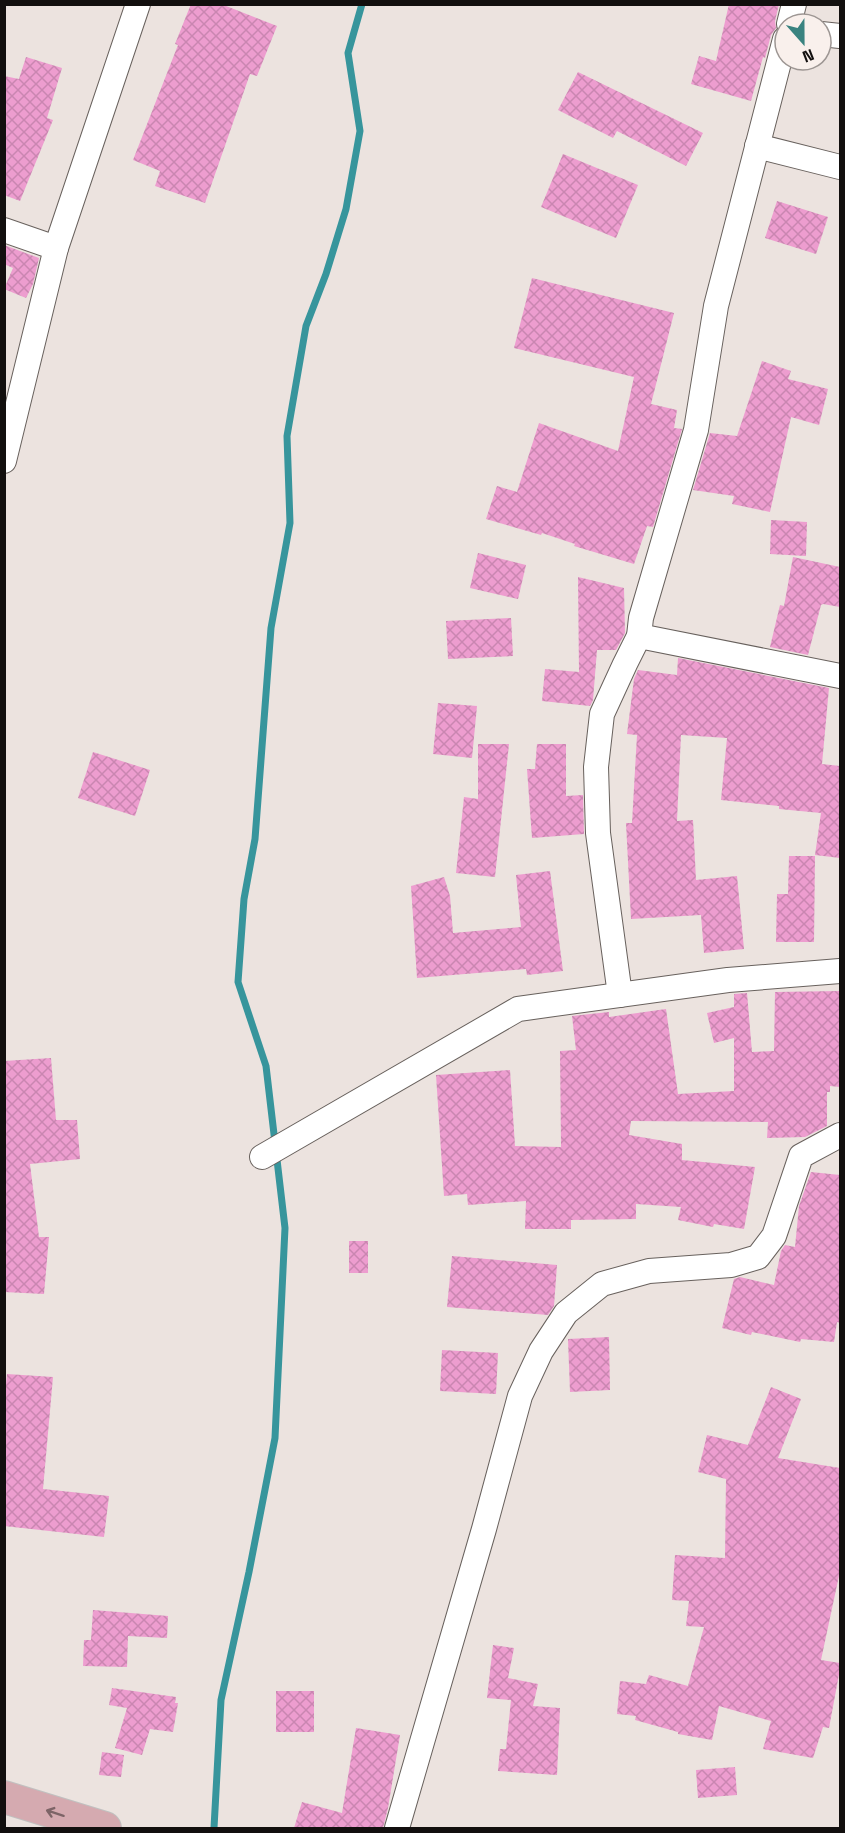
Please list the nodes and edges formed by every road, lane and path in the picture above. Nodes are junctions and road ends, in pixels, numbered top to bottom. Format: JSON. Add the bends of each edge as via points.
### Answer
{"nodes":[{"id":1,"x":138,"y":4,"type":"edge"},
{"id":2,"x":777,"y":72,"type":"edge"},
{"id":3,"x":758,"y":146,"type":"junction"},
{"id":4,"x":840,"y":167,"type":"edge"},
{"id":5,"x":4,"y":230,"type":"edge"},
{"id":6,"x":56,"y":248,"type":"junction"},
{"id":7,"x":4,"y":461,"type":"edge"},
{"id":8,"x":639,"y":636,"type":"junction"},
{"id":9,"x":840,"y":676,"type":"edge"},
{"id":10,"x":840,"y":971,"type":"edge"},
{"id":11,"x":620,"y":995,"type":"junction"},
{"id":12,"x":840,"y":1135,"type":"edge"},
{"id":13,"x":262,"y":1157,"type":"dead end"},
{"id":14,"x":4,"y":1797,"type":"edge"},
{"id":15,"x":105,"y":1828,"type":"edge"},
{"id":16,"x":397,"y":1828,"type":"edge"}],
"edges":[{"from":1,"to":6,"type":"street"},
{"from":2,"to":3,"type":"street"},
{"from":3,"to":4,"type":"street"},
{"from":3,"to":8,"type":"street","via":[[716,306],[696,430]]},
{"from":5,"to":6,"type":"street"},
{"from":6,"to":7,"type":"street"},
{"from":8,"to":9,"type":"street"},
{"from":8,"to":11,"type":"street","via":[[602,714],[596,767],[598,833]]},
{"from":10,"to":11,"type":"street","via":[[728,980]]},
{"from":11,"to":13,"type":"street","via":[[518,1009]]},
{"from":12,"to":16,"type":"street","via":[[801,1156],[774,1236],[758,1257],[731,1265],[649,1271],[602,1284],[566,1313],[541,1351],[520,1396]]},
{"from":15,"to":14,"type":"main road","one_way":true}]}
